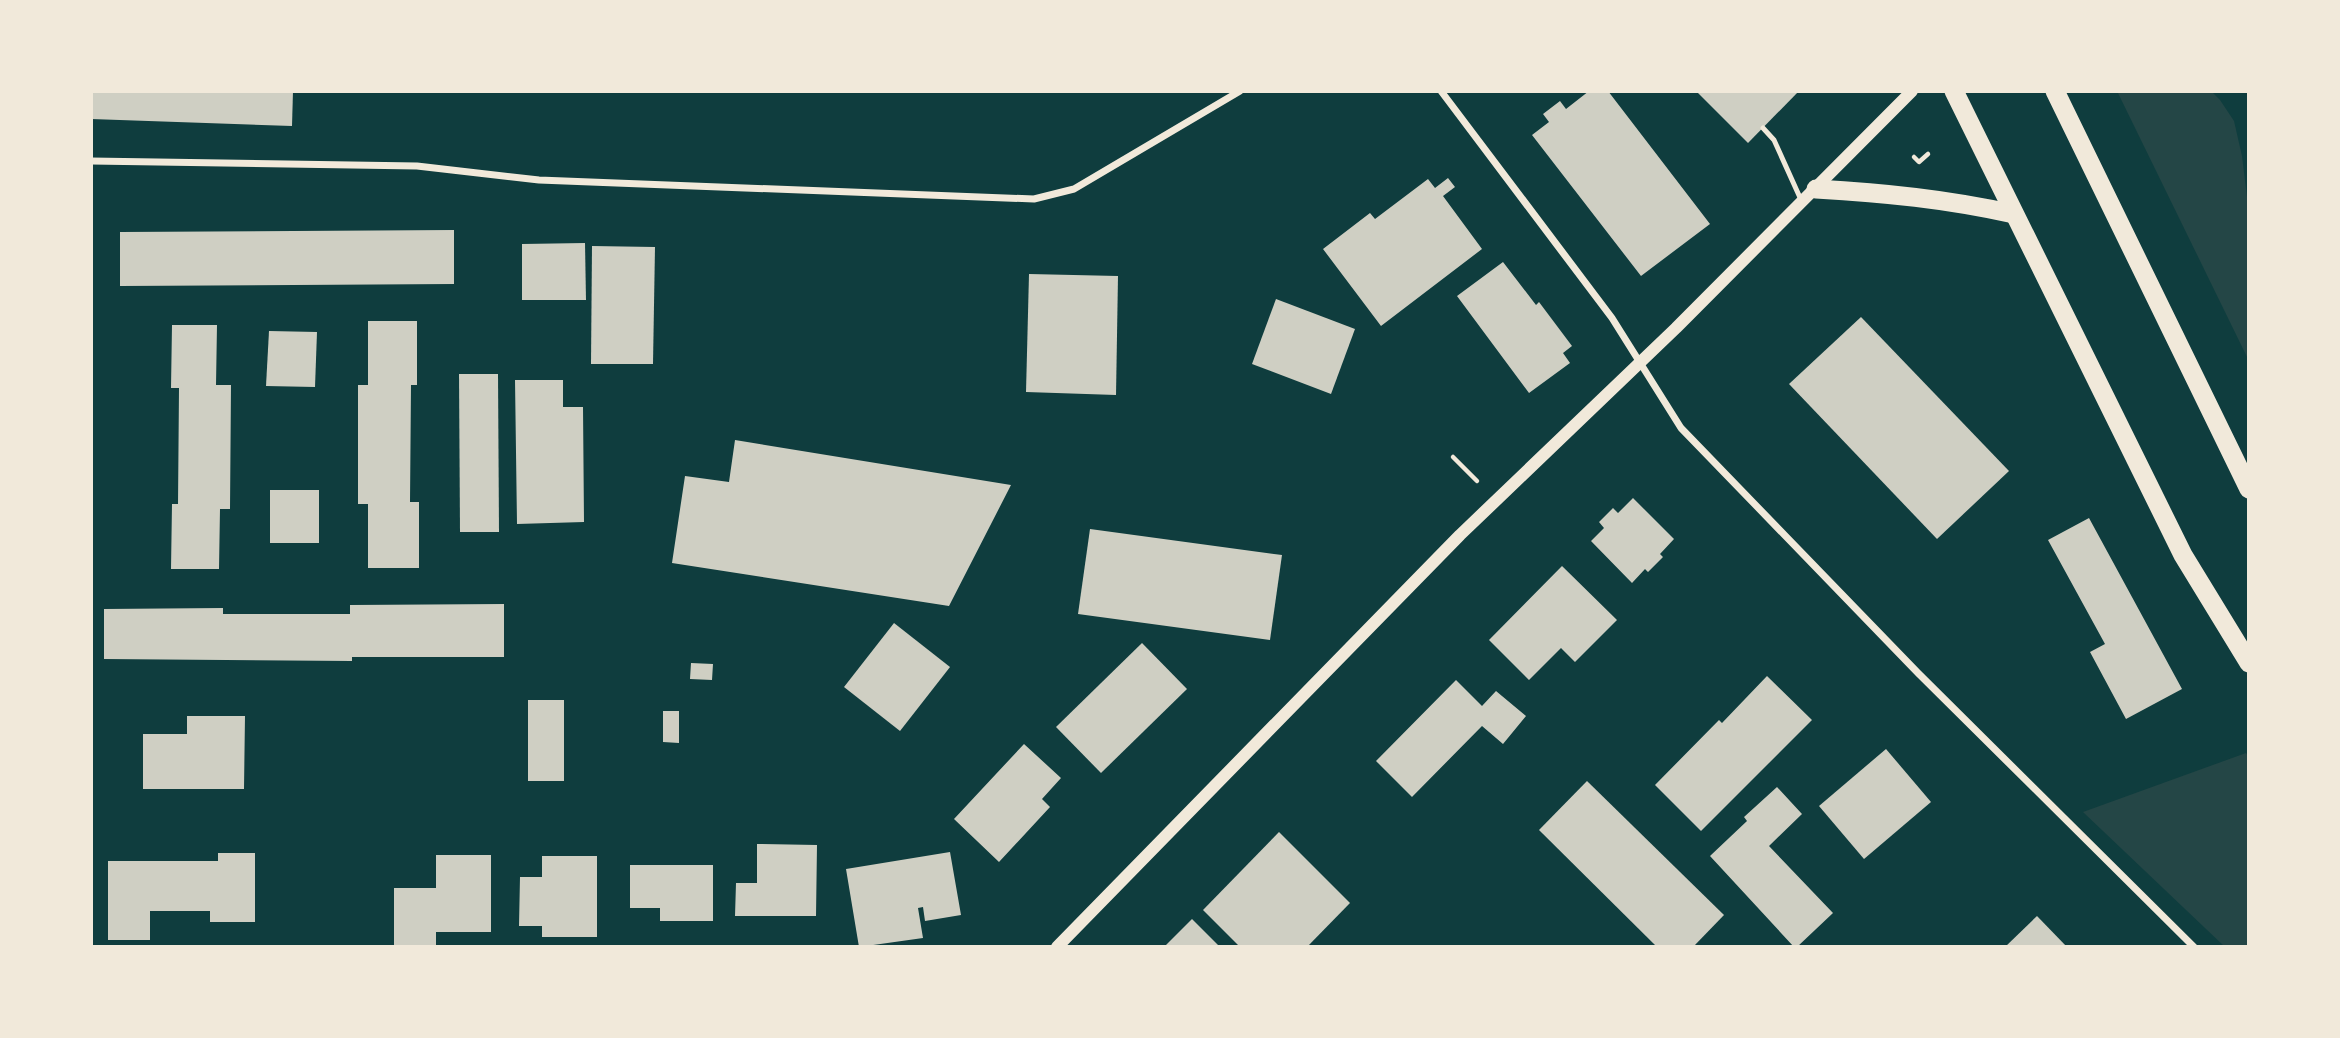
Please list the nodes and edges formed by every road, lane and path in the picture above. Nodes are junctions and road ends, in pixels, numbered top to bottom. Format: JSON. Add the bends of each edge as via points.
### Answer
{"nodes":[{"id":1,"x":1240,"y":91,"type":"edge"},
{"id":2,"x":1441,"y":91,"type":"edge"},
{"id":3,"x":1912,"y":91,"type":"edge"},
{"id":4,"x":1954,"y":91,"type":"edge"},
{"id":5,"x":2055,"y":91,"type":"edge"},
{"id":6,"x":1763,"y":128,"type":"dead end"},
{"id":7,"x":1928,"y":154,"type":"dead end"},
{"id":8,"x":1914,"y":157,"type":"dead end"},
{"id":9,"x":91,"y":161,"type":"edge"},
{"id":10,"x":1809,"y":196,"type":"junction"},
{"id":11,"x":2014,"y":214,"type":"junction"},
{"id":12,"x":1640,"y":362,"type":"junction"},
{"id":13,"x":1453,"y":457,"type":"dead end"},
{"id":14,"x":2249,"y":489,"type":"edge"},
{"id":15,"x":1497,"y":500,"type":"junction"},
{"id":16,"x":2249,"y":663,"type":"edge"},
{"id":17,"x":1057,"y":947,"type":"edge"},
{"id":18,"x":2194,"y":947,"type":"edge"}],
"edges":[{"from":1,"to":9,"type":"street","via":[[1074,189],[1034,199],[539,180],[417,166]]},
{"from":2,"to":12,"type":"street"},
{"from":3,"to":10,"type":"street"},
{"from":4,"to":11,"type":"highway"},
{"from":5,"to":14,"type":"highway"},
{"from":6,"to":10,"type":"lane"},
{"from":7,"to":8,"type":"path","via":[[1919,162]]},
{"from":10,"to":11,"type":"highway","via":[[1892,193]]},
{"from":10,"to":12,"type":"street"},
{"from":11,"to":16,"type":"highway","via":[[2183,555]]},
{"from":12,"to":15,"type":"street"},
{"from":12,"to":18,"type":"street","via":[[1681,428],[1918,673]]},
{"from":13,"to":15,"type":"path"},
{"from":15,"to":17,"type":"street"}]}
